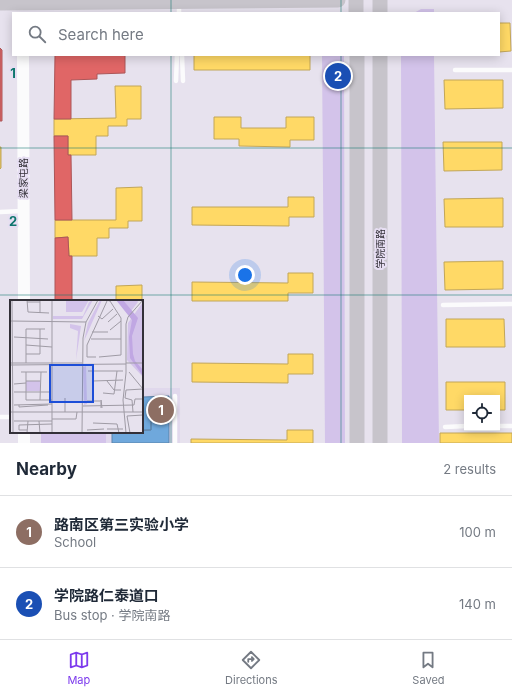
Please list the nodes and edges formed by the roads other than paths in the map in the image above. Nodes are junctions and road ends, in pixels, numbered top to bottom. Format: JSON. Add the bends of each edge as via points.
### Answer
{"nodes":[{"id":1,"x":338,"y":0,"type":"edge"},
{"id":2,"x":356,"y":0,"type":"edge"},
{"id":3,"x":380,"y":0,"type":"edge"},
{"id":4,"x":0,"y":3,"type":"edge"},
{"id":5,"x":23,"y":5,"type":"edge"},
{"id":6,"x":180,"y":10,"type":"edge"},
{"id":7,"x":356,"y":12,"type":"edge"},
{"id":8,"x":380,"y":12,"type":"edge"},
{"id":9,"x":23,"y":56,"type":"edge"},
{"id":10,"x":177,"y":56,"type":"edge"},
{"id":11,"x":182,"y":56,"type":"edge"},
{"id":12,"x":356,"y":56,"type":"edge"},
{"id":13,"x":380,"y":56,"type":"edge"},
{"id":14,"x":455,"y":70,"type":"dead end"},
{"id":15,"x":512,"y":70,"type":"edge"},
{"id":16,"x":176,"y":81,"type":"dead end"},
{"id":17,"x":183,"y":81,"type":"dead end"},
{"id":18,"x":0,"y":212,"type":"edge"},
{"id":19,"x":23,"y":212,"type":"junction"},
{"id":20,"x":24,"y":300,"type":"edge"},
{"id":21,"x":512,"y":304,"type":"edge"},
{"id":22,"x":443,"y":305,"type":"dead end"},
{"id":23,"x":174,"y":396,"type":"dead end"},
{"id":24,"x":464,"y":426,"type":"edge"},
{"id":25,"x":500,"y":426,"type":"edge"},
{"id":26,"x":512,"y":426,"type":"edge"},
{"id":27,"x":445,"y":427,"type":"dead end"},
{"id":28,"x":175,"y":443,"type":"edge"},
{"id":29,"x":357,"y":443,"type":"edge"},
{"id":30,"x":380,"y":443,"type":"edge"}],
"edges":[{"from":1,"to":6,"type":"main road"},
{"from":2,"to":7,"type":"main road"},
{"from":3,"to":8,"type":"main road"},
{"from":4,"to":5,"type":"main road"},
{"from":5,"to":6,"type":"main road"},
{"from":9,"to":19,"type":"street","name":"梁家屯路"},
{"from":10,"to":16,"type":"lane"},
{"from":11,"to":17,"type":"lane"},
{"from":12,"to":29,"type":"main road"},
{"from":13,"to":30,"type":"main road","name":"学院南路"},
{"from":14,"to":15,"type":"lane"},
{"from":18,"to":19,"type":"lane"},
{"from":19,"to":20,"type":"street","name":"梁家屯路"},
{"from":21,"to":22,"type":"lane"},
{"from":23,"to":28,"type":"lane"},
{"from":24,"to":27,"type":"lane"},
{"from":25,"to":26,"type":"lane"}]}
